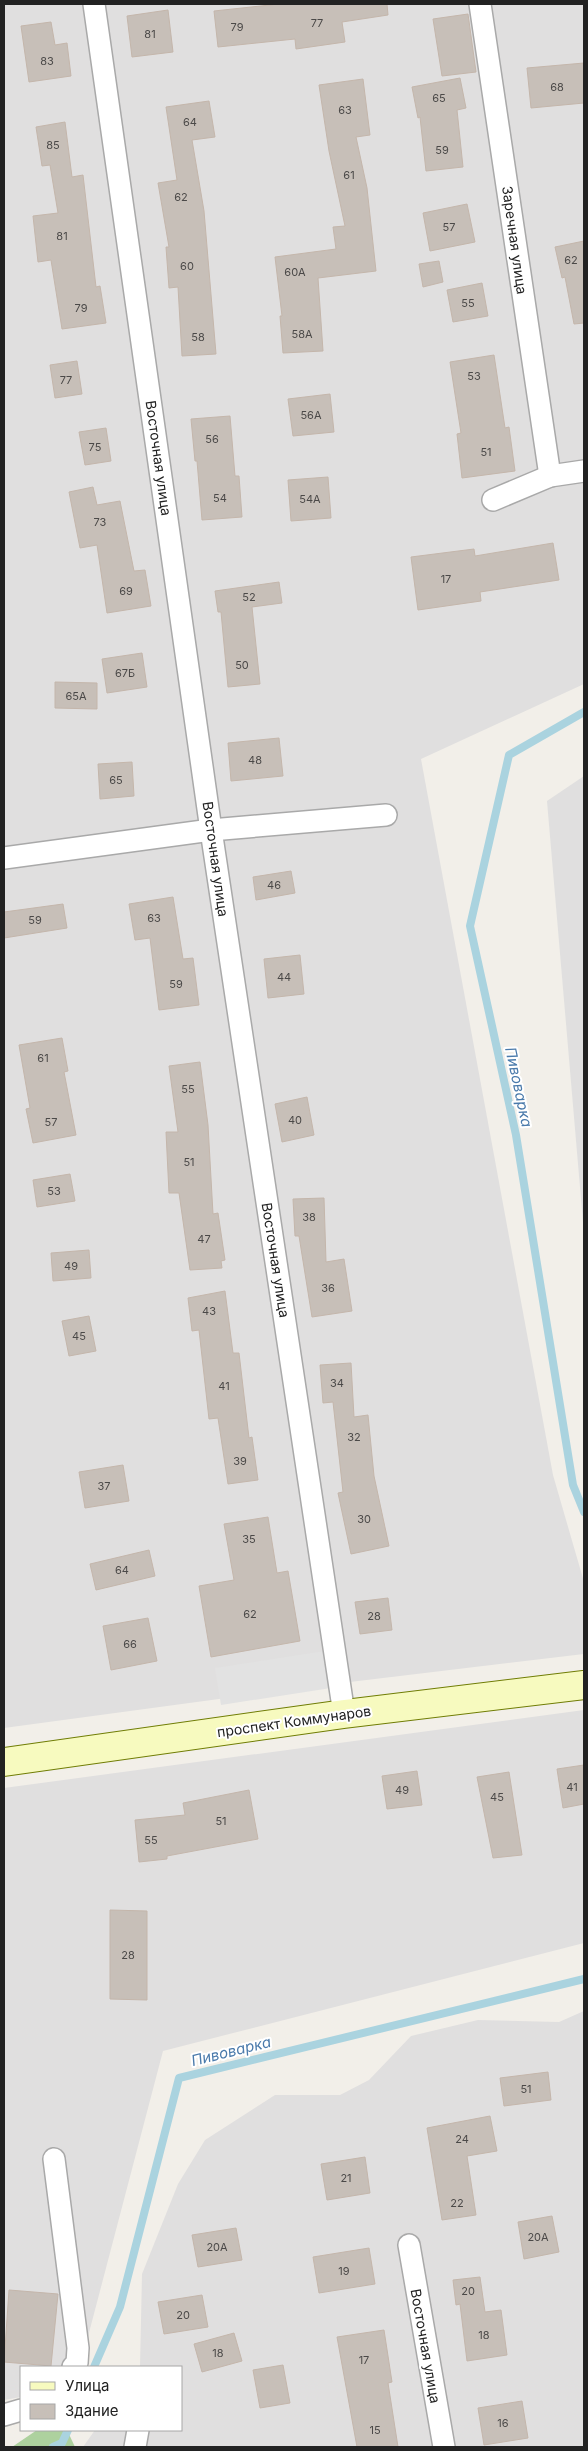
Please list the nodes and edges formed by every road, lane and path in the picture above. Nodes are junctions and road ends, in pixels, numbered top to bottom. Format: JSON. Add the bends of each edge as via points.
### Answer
{"nodes":[{"id":1,"x":94,"y":4,"type":"edge"},
{"id":2,"x":480,"y":4,"type":"edge"},
{"id":3,"x":584,"y":470,"type":"edge"},
{"id":4,"x":550,"y":476,"type":"junction"},
{"id":5,"x":492,"y":500,"type":"dead end"},
{"id":6,"x":386,"y":815,"type":"dead end"},
{"id":7,"x":211,"y":830,"type":"junction"},
{"id":8,"x":4,"y":858,"type":"edge"},
{"id":9,"x":584,"y":1685,"type":"edge"},
{"id":10,"x":344,"y":1714,"type":"junction"},
{"id":11,"x":4,"y":1762,"type":"edge"},
{"id":12,"x":54,"y":2159,"type":"dead end"},
{"id":13,"x":409,"y":2245,"type":"dead end"},
{"id":14,"x":74,"y":2366,"type":"edge"},
{"id":15,"x":20,"y":2410,"type":"edge"},
{"id":16,"x":4,"y":2415,"type":"edge"},
{"id":17,"x":138,"y":2431,"type":"edge"},
{"id":18,"x":135,"y":2447,"type":"edge"},
{"id":19,"x":444,"y":2447,"type":"edge"}],
"edges":[{"from":1,"to":7,"type":"street","name":"Восточная улица"},
{"from":2,"to":4,"type":"street","name":"Заречная улица"},
{"from":3,"to":4,"type":"street"},
{"from":4,"to":5,"type":"street"},
{"from":6,"to":7,"type":"street"},
{"from":7,"to":8,"type":"street"},
{"from":7,"to":10,"type":"street","name":"Восточная улица"},
{"from":9,"to":10,"type":"street","name":"проспект Коммунаров"},
{"from":10,"to":11,"type":"street","name":"проспект Коммунаров"},
{"from":12,"to":14,"type":"street","via":[[78,2348]]},
{"from":13,"to":19,"type":"street","name":"Восточная улица"},
{"from":15,"to":16,"type":"street"},
{"from":17,"to":18,"type":"street"}]}
